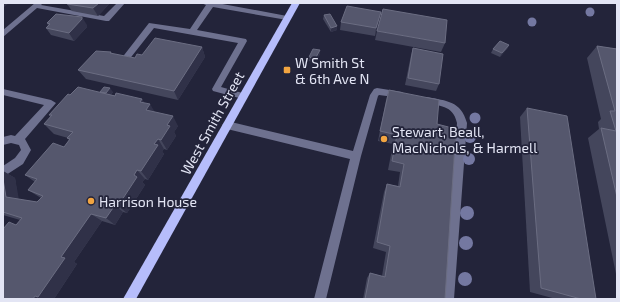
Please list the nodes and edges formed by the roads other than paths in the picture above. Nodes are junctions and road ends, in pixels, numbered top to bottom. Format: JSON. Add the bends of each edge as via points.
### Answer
{"nodes":[{"id":1,"x":121,"y":3,"type":"edge"},
{"id":2,"x":296,"y":3,"type":"edge"},
{"id":3,"x":38,"y":4,"type":"edge"},
{"id":4,"x":208,"y":4,"type":"edge"},
{"id":5,"x":287,"y":18,"type":"junction"},
{"id":6,"x":192,"y":32,"type":"junction"},
{"id":7,"x":3,"y":34,"type":"edge"},
{"id":8,"x":125,"y":59,"type":"edge"},
{"id":9,"x":3,"y":92,"type":"edge"},
{"id":10,"x":243,"y":96,"type":"junction"},
{"id":11,"x":227,"y":125,"type":"junction"},
{"id":12,"x":18,"y":140,"type":"junction"},
{"id":13,"x":3,"y":141,"type":"edge"},
{"id":14,"x":356,"y":156,"type":"junction"},
{"id":15,"x":3,"y":172,"type":"edge"},
{"id":16,"x":131,"y":299,"type":"edge"},
{"id":17,"x":320,"y":299,"type":"edge"},
{"id":18,"x":448,"y":299,"type":"edge"}],
"edges":[{"from":1,"to":3,"type":"street","via":[[106,19]]},
{"from":2,"to":5,"type":"main road","name":"West Smith Street"},
{"from":3,"to":7,"type":"street"},
{"from":4,"to":5,"type":"street"},
{"from":4,"to":6,"type":"street"},
{"from":5,"to":10,"type":"main road","name":"West Smith Street"},
{"from":6,"to":8,"type":"street","via":[[152,25]]},
{"from":6,"to":10,"type":"street","via":[[243,41],[216,90]]},
{"from":9,"to":12,"type":"street","via":[[51,103]]},
{"from":10,"to":11,"type":"main road","name":"West Smith Street"},
{"from":11,"to":14,"type":"street"},
{"from":11,"to":16,"type":"main road","name":"West Smith Street"},
{"from":12,"to":13,"type":"street"},
{"from":12,"to":15,"type":"street","via":[[25,145],[24,156],[13,167]]},
{"from":14,"to":17,"type":"street"},
{"from":14,"to":18,"type":"street","via":[[377,91],[451,105],[460,114],[462,123]]}]}
